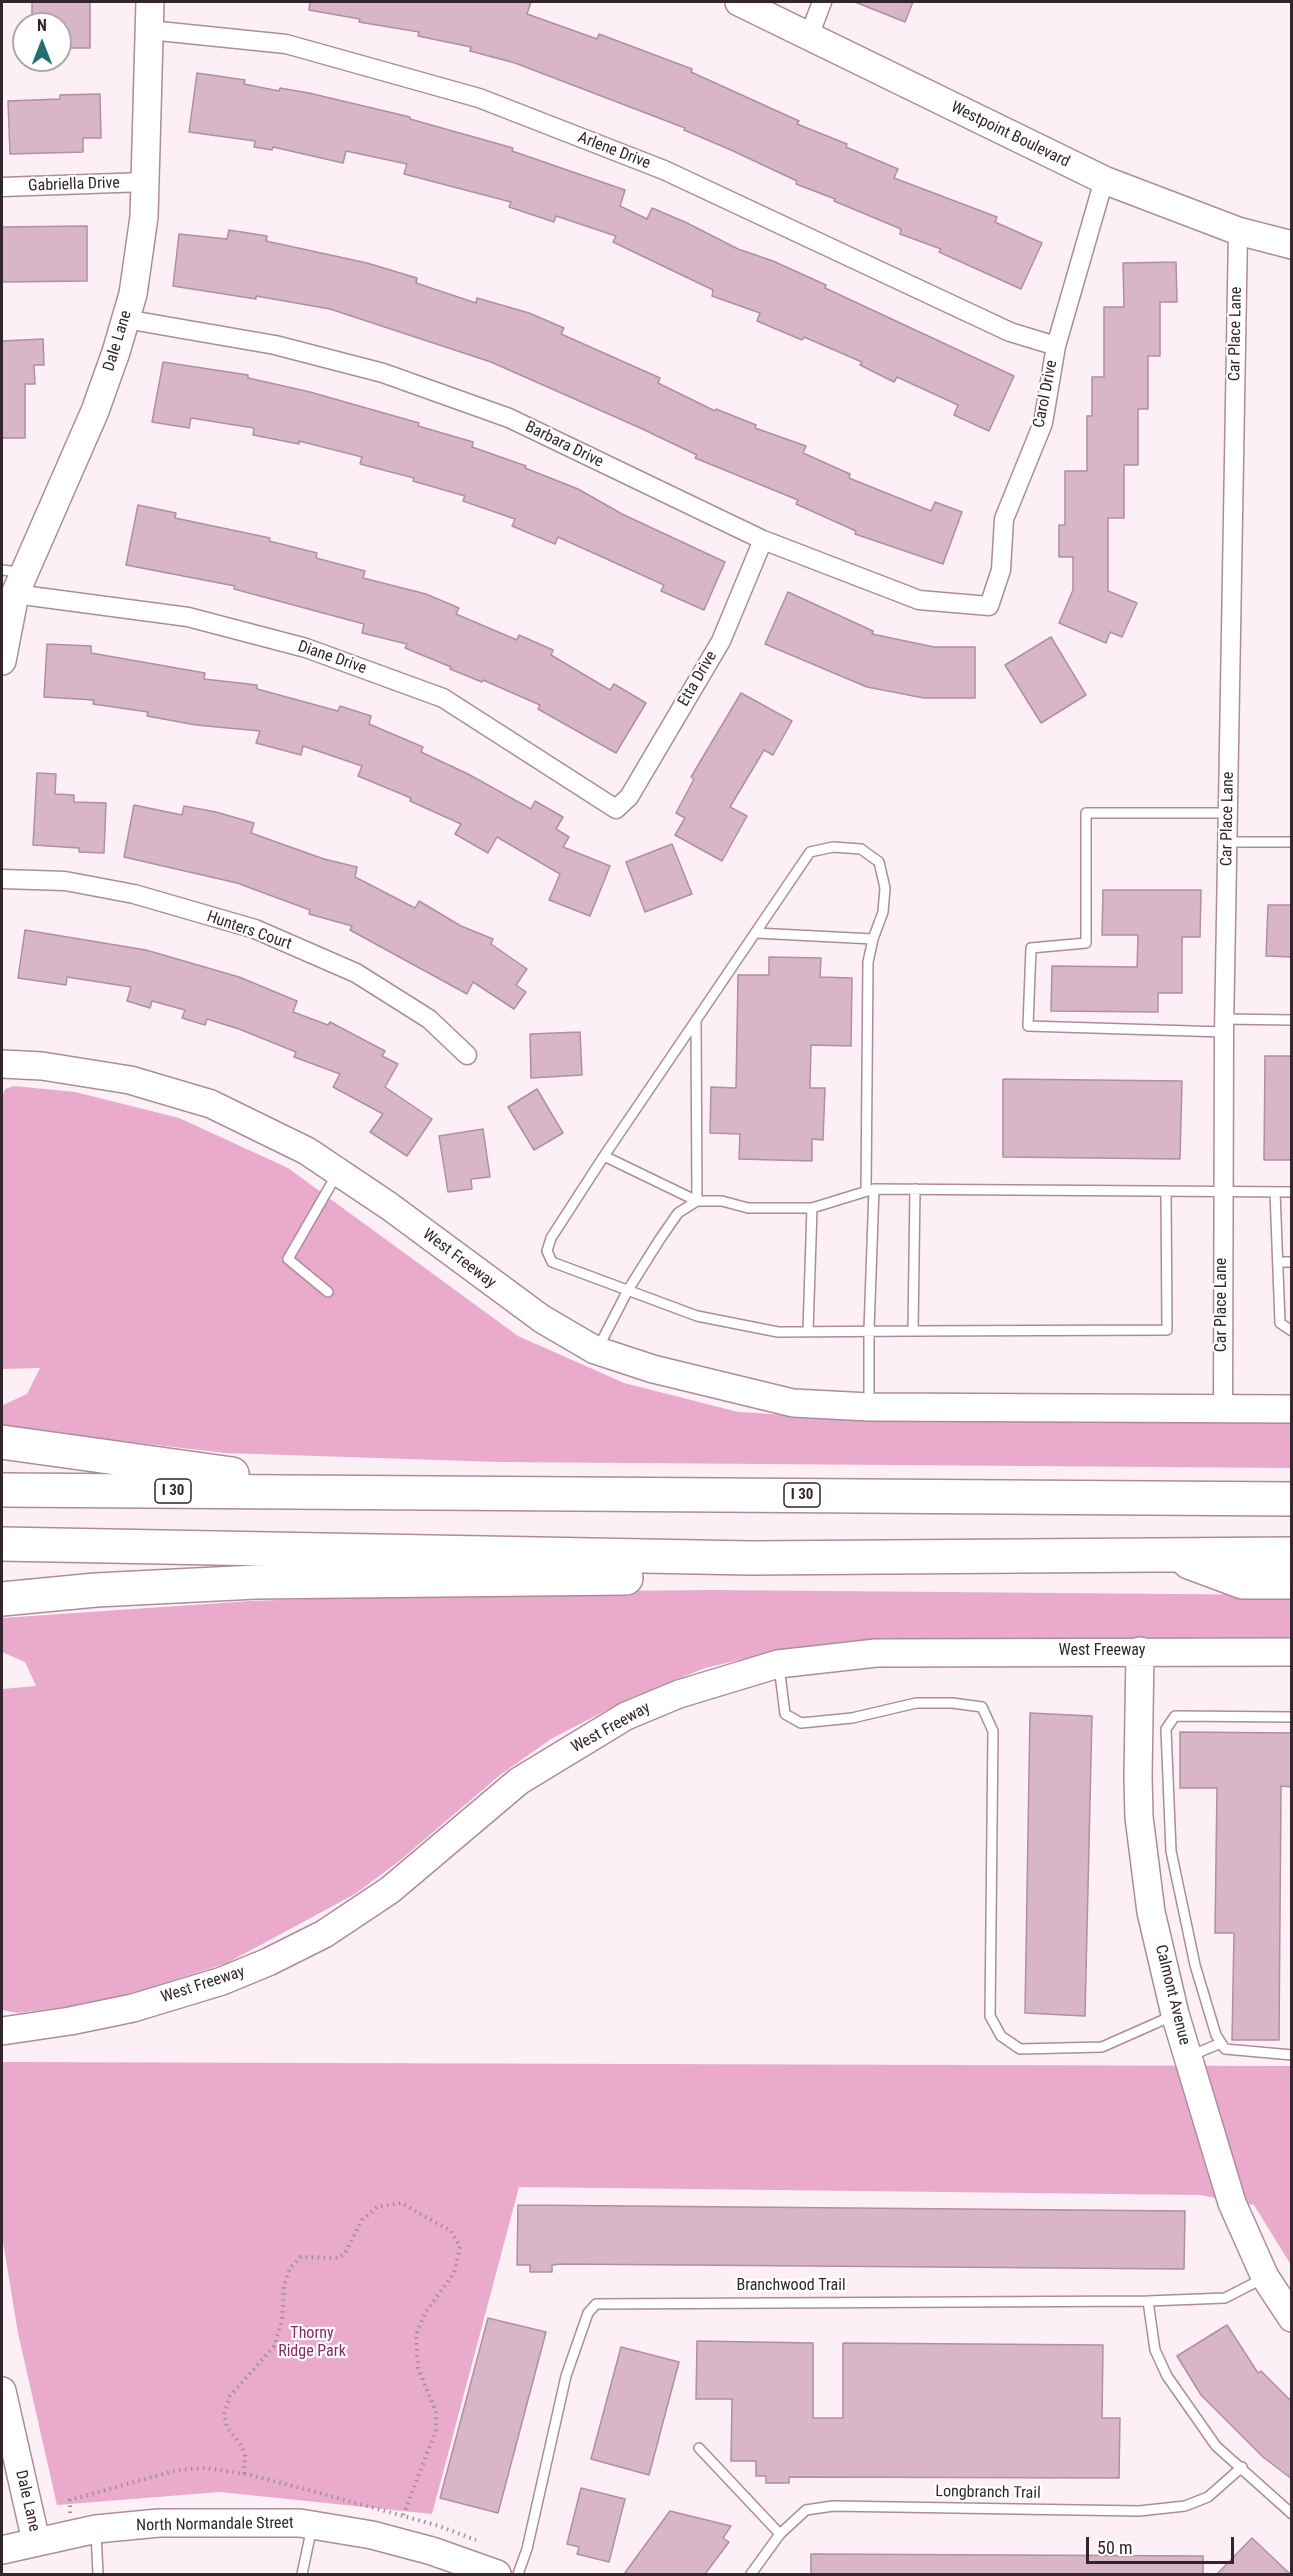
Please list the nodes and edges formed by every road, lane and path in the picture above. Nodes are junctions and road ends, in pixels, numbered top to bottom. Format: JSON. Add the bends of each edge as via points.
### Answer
{"nodes":[{"id":1,"x":150,"y":2,"type":"edge"},
{"id":2,"x":739,"y":2,"type":"edge"},
{"id":3,"x":822,"y":2,"type":"edge"},
{"id":4,"x":149,"y":30,"type":"junction"},
{"id":5,"x":809,"y":36,"type":"junction"},
{"id":6,"x":1104,"y":180,"type":"junction"},
{"id":7,"x":146,"y":182,"type":"junction"},
{"id":8,"x":2,"y":187,"type":"edge"},
{"id":9,"x":1238,"y":231,"type":"junction"},
{"id":10,"x":1292,"y":245,"type":"edge"},
{"id":11,"x":125,"y":319,"type":"junction"},
{"id":12,"x":1056,"y":346,"type":"junction"},
{"id":13,"x":763,"y":540,"type":"junction"},
{"id":14,"x":14,"y":579,"type":"edge"},
{"id":15,"x":988,"y":606,"type":"joint"},
{"id":16,"x":2,"y":661,"type":"edge"},
{"id":17,"x":616,"y":809,"type":"joint"},
{"id":18,"x":1228,"y":813,"type":"junction"},
{"id":19,"x":1227,"y":842,"type":"junction"},
{"id":20,"x":1292,"y":842,"type":"edge"},
{"id":21,"x":2,"y":879,"type":"edge"},
{"id":22,"x":756,"y":933,"type":"junction"},
{"id":23,"x":873,"y":939,"type":"junction"},
{"id":24,"x":1292,"y":1020,"type":"edge"},
{"id":25,"x":696,"y":1023,"type":"junction"},
{"id":26,"x":1224,"y":1026,"type":"junction"},
{"id":27,"x":466,"y":1056,"type":"dead end"},
{"id":28,"x":2,"y":1064,"type":"edge"},
{"id":29,"x":604,"y":1156,"type":"junction"},
{"id":30,"x":339,"y":1172,"type":"junction"},
{"id":31,"x":915,"y":1189,"type":"junction"},
{"id":32,"x":870,"y":1190,"type":"junction"},
{"id":33,"x":1222,"y":1191,"type":"junction"},
{"id":34,"x":1166,"y":1192,"type":"junction"},
{"id":35,"x":1275,"y":1192,"type":"junction"},
{"id":36,"x":1292,"y":1192,"type":"edge"},
{"id":37,"x":697,"y":1201,"type":"junction"},
{"id":38,"x":812,"y":1208,"type":"junction"},
{"id":39,"x":1278,"y":1262,"type":"junction"},
{"id":40,"x":1292,"y":1262,"type":"edge"},
{"id":41,"x":628,"y":1290,"type":"junction"},
{"id":42,"x":328,"y":1292,"type":"dead end"},
{"id":43,"x":869,"y":1330,"type":"junction"},
{"id":44,"x":808,"y":1331,"type":"junction"},
{"id":45,"x":913,"y":1331,"type":"junction"},
{"id":46,"x":1292,"y":1331,"type":"edge"},
{"id":47,"x":597,"y":1351,"type":"junction"},
{"id":48,"x":869,"y":1407,"type":"junction"},
{"id":49,"x":1223,"y":1408,"type":"junction"},
{"id":50,"x":1292,"y":1409,"type":"edge"},
{"id":51,"x":2,"y":1442,"type":"edge"},
{"id":52,"x":2,"y":1482,"type":"edge"},
{"id":53,"x":17,"y":1490,"type":"edge"},
{"id":54,"x":313,"y":1491,"type":"junction"},
{"id":55,"x":1292,"y":1499,"type":"edge"},
{"id":56,"x":2,"y":1544,"type":"edge"},
{"id":57,"x":1164,"y":1553,"type":"junction"},
{"id":58,"x":1292,"y":1554,"type":"edge"},
{"id":59,"x":751,"y":1558,"type":"junction"},
{"id":60,"x":1292,"y":1582,"type":"edge"},
{"id":61,"x":2,"y":1599,"type":"edge"},
{"id":62,"x":1140,"y":1651,"type":"junction"},
{"id":63,"x":1292,"y":1652,"type":"edge"},
{"id":64,"x":778,"y":1664,"type":"junction"},
{"id":65,"x":1292,"y":1717,"type":"edge"},
{"id":66,"x":1176,"y":2014,"type":"junction"},
{"id":67,"x":2,"y":2031,"type":"edge"},
{"id":68,"x":1221,"y":2043,"type":"junction"},
{"id":69,"x":1292,"y":2055,"type":"edge"},
{"id":70,"x":1188,"y":2057,"type":"junction"},
{"id":71,"x":1265,"y":2277,"type":"junction"},
{"id":72,"x":1148,"y":2301,"type":"junction"},
{"id":73,"x":1292,"y":2318,"type":"edge"},
{"id":74,"x":3,"y":2408,"type":"edge"},
{"id":75,"x":699,"y":2448,"type":"dead end"},
{"id":76,"x":1242,"y":2467,"type":"junction"},
{"id":77,"x":244,"y":2474,"type":"dead end"},
{"id":78,"x":1292,"y":2514,"type":"edge"},
{"id":79,"x":403,"y":2516,"type":"dead end"},
{"id":80,"x":313,"y":2525,"type":"junction"},
{"id":81,"x":96,"y":2529,"type":"junction"},
{"id":82,"x":780,"y":2534,"type":"junction"},
{"id":83,"x":36,"y":2541,"type":"junction"},
{"id":84,"x":2,"y":2550,"type":"edge"},
{"id":85,"x":98,"y":2574,"type":"edge"},
{"id":86,"x":302,"y":2574,"type":"edge"},
{"id":87,"x":497,"y":2574,"type":"edge"},
{"id":88,"x":518,"y":2574,"type":"edge"},
{"id":89,"x":751,"y":2574,"type":"edge"}],
"edges":[{"from":1,"to":4,"type":"main road","name":"Dale Lane"},
{"from":2,"to":5,"type":"main road","name":"Westpoint Boulevard"},
{"from":3,"to":5,"type":"street"},
{"from":4,"to":7,"type":"main road","name":"Dale Lane"},
{"from":4,"to":12,"type":"street","name":"Arlene Drive","via":[[286,44],[478,98],[664,170],[1010,332]]},
{"from":5,"to":6,"type":"main road","name":"Westpoint Boulevard"},
{"from":6,"to":9,"type":"main road","name":"Westpoint Boulevard"},
{"from":6,"to":12,"type":"street","name":"Carol Drive"},
{"from":7,"to":8,"type":"street","name":"Gabriella Drive"},
{"from":7,"to":11,"type":"main road","name":"Dale Lane","via":[[134,283]]},
{"from":9,"to":10,"type":"main road","name":"Westpoint Boulevard"},
{"from":9,"to":18,"type":"street","name":"Car Place Lane"},
{"from":11,"to":13,"type":"street","name":"Barbara Drive","via":[[275,345],[383,373],[509,418]]},
{"from":11,"to":14,"type":"main road","name":"Dale Lane","via":[[95,411]]},
{"from":12,"to":15,"type":"street","name":"Carol Drive","via":[[1043,423],[1004,519],[1001,570]]},
{"from":13,"to":15,"type":"street","name":"Barbara Drive","via":[[919,600]]},
{"from":13,"to":17,"type":"street","name":"Etta Drive","via":[[721,641],[630,797]]},
{"from":14,"to":16,"type":"main road","name":"Dale Lane"},
{"from":14,"to":17,"type":"street","name":"Diane Drive","via":[[188,617],[317,652],[443,698]]},
{"from":18,"to":19,"type":"street","name":"Car Place Lane"},
{"from":18,"to":26,"type":"lane","via":[[1086,813],[1086,943],[1031,948],[1028,1026]]},
{"from":19,"to":20,"type":"lane"},
{"from":19,"to":26,"type":"street","name":"Car Place Lane"},
{"from":21,"to":27,"type":"street","name":"Hunters Court","via":[[65,881],[111,890],[255,929],[356,973],[429,1020]]},
{"from":22,"to":23,"type":"lane"},
{"from":22,"to":23,"type":"lane","via":[[810,852],[833,846],[861,849],[879,862],[885,888],[883,912]]},
{"from":22,"to":25,"type":"lane"},
{"from":23,"to":32,"type":"lane","via":[[868,962]]},
{"from":24,"to":26,"type":"lane"},
{"from":25,"to":29,"type":"lane"},
{"from":25,"to":37,"type":"lane"},
{"from":26,"to":33,"type":"street","name":"Car Place Lane"},
{"from":28,"to":30,"type":"main road","name":"West Freeway","via":[[130,1080],[211,1104],[307,1151]]},
{"from":29,"to":37,"type":"lane"},
{"from":29,"to":41,"type":"lane","via":[[551,1238],[547,1251],[552,1262]]},
{"from":30,"to":42,"type":"lane","via":[[288,1259]]},
{"from":30,"to":47,"type":"main road","name":"West Freeway","via":[[542,1319]]},
{"from":31,"to":32,"type":"lane"},
{"from":31,"to":34,"type":"lane"},
{"from":31,"to":45,"type":"lane"},
{"from":32,"to":38,"type":"lane"},
{"from":32,"to":43,"type":"lane"},
{"from":33,"to":34,"type":"lane"},
{"from":33,"to":35,"type":"lane"},
{"from":33,"to":49,"type":"street","name":"Car Place Lane"},
{"from":34,"to":45,"type":"lane","via":[[1167,1330]]},
{"from":35,"to":36,"type":"lane"},
{"from":35,"to":39,"type":"lane"},
{"from":37,"to":38,"type":"lane","via":[[722,1201],[748,1208]]},
{"from":37,"to":41,"type":"lane","via":[[678,1213]]},
{"from":38,"to":44,"type":"lane"},
{"from":39,"to":40,"type":"lane"},
{"from":39,"to":46,"type":"lane","via":[[1280,1323]]},
{"from":41,"to":44,"type":"lane","via":[[697,1316],[778,1332]]},
{"from":41,"to":47,"type":"lane"},
{"from":43,"to":44,"type":"lane"},
{"from":43,"to":45,"type":"lane"},
{"from":43,"to":48,"type":"lane"},
{"from":47,"to":48,"type":"main road","name":"West Freeway","via":[[653,1369],[793,1403]]},
{"from":48,"to":49,"type":"main road","name":"West Freeway"},
{"from":49,"to":50,"type":"main road","name":"West Freeway"},
{"from":51,"to":54,"type":"highway","via":[[236,1474]]},
{"from":52,"to":53,"type":"highway"},
{"from":53,"to":54,"type":"highway","number":"I 30"},
{"from":54,"to":55,"type":"highway","number":"I 30"},
{"from":56,"to":59,"type":"highway"},
{"from":57,"to":58,"type":"highway"},
{"from":57,"to":59,"type":"highway"},
{"from":57,"to":60,"type":"highway","via":[[1243,1582]]},
{"from":59,"to":61,"type":"highway","via":[[647,1577],[256,1582]]},
{"from":62,"to":63,"type":"main road","name":"West Freeway"},
{"from":62,"to":64,"type":"main road","name":"West Freeway","via":[[876,1653]]},
{"from":62,"to":66,"type":"main road","name":"Calmont Avenue","via":[[1140,1817],[1152,1912]]},
{"from":64,"to":66,"type":"lane","via":[[785,1714],[801,1723],[852,1718],[916,1704],[952,1702],[982,1707],[993,1731],[990,2016],[1001,2036],[1020,2049],[1102,2048]]},
{"from":64,"to":67,"type":"main road","name":"West Freeway","via":[[679,1694],[626,1716],[519,1781],[390,1890],[324,1934],[268,1962],[222,1982],[133,2007]]},
{"from":65,"to":68,"type":"lane","via":[[1176,1716],[1166,1729],[1171,1851],[1195,1965]]},
{"from":66,"to":70,"type":"main road","name":"Calmont Avenue"},
{"from":68,"to":69,"type":"lane","via":[[1225,2049]]},
{"from":68,"to":70,"type":"lane"},
{"from":70,"to":71,"type":"main road","name":"Calmont Avenue","via":[[1232,2203]]},
{"from":71,"to":72,"type":"lane","name":"Branchwood Trail","via":[[1225,2298]]},
{"from":71,"to":73,"type":"main road","name":"Calmont Avenue"},
{"from":72,"to":76,"type":"lane","via":[[1155,2350],[1167,2376],[1216,2446]]},
{"from":72,"to":88,"type":"lane","name":"Branchwood Trail","via":[[596,2304],[588,2313],[566,2376]]},
{"from":74,"to":83,"type":"main road","name":"Dale Lane"},
{"from":75,"to":82,"type":"lane"},
{"from":76,"to":78,"type":"lane"},
{"from":76,"to":82,"type":"lane","name":"Longbranch Trail","via":[[1208,2497],[1185,2506],[1139,2511],[833,2506],[806,2510]]},
{"from":77,"to":79,"type":"path","via":[[245,2457],[227,2427],[224,2414],[230,2396],[274,2346],[290,2268],[301,2257],[339,2258],[363,2220],[377,2207],[401,2203],[451,2231],[460,2247],[454,2273],[425,2313],[416,2335],[418,2368],[436,2412],[436,2430]]},
{"from":80,"to":81,"type":"main road","name":"North Normandale Street","via":[[159,2523]]},
{"from":80,"to":86,"type":"lane"},
{"from":80,"to":87,"type":"main road","name":"North Normandale Street","via":[[372,2535]]},
{"from":81,"to":83,"type":"main road","name":"North Normandale Street"},
{"from":81,"to":85,"type":"lane"},
{"from":82,"to":89,"type":"lane","name":"Longbranch Trail"},
{"from":83,"to":84,"type":"main road","name":"North Normandale Street"}]}
